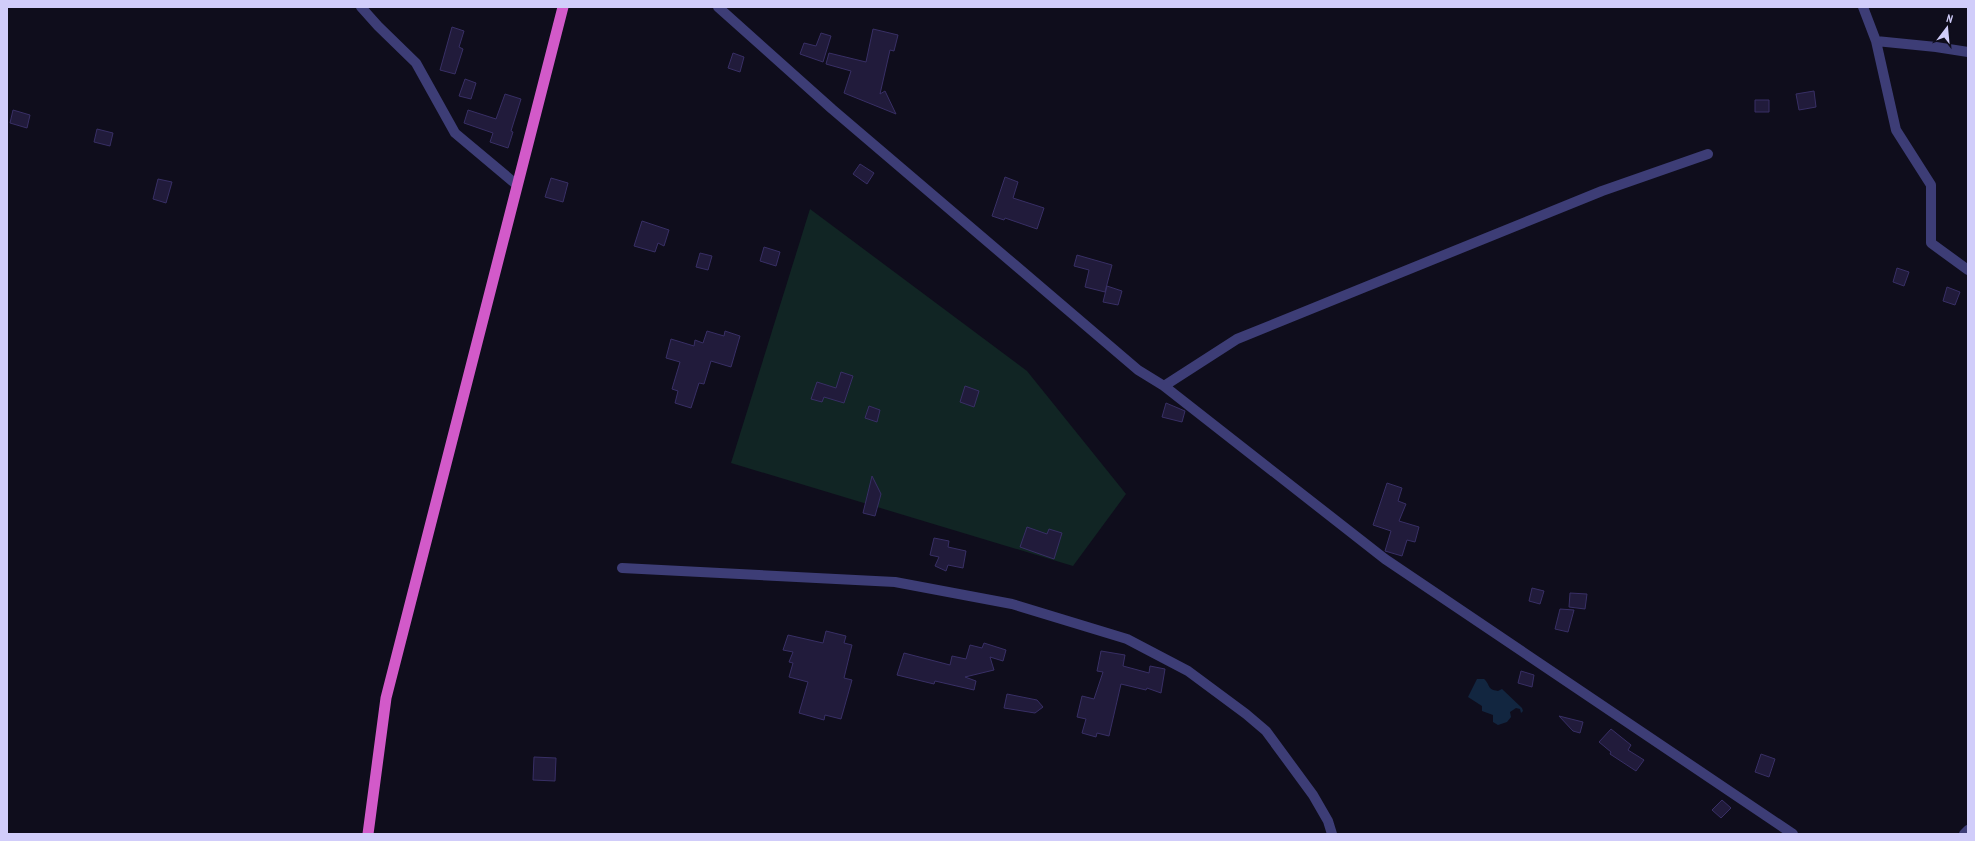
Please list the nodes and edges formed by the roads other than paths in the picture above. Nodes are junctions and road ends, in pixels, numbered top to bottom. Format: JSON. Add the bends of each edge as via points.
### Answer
{"nodes":[{"id":1,"x":361,"y":7,"type":"edge"},
{"id":2,"x":563,"y":7,"type":"edge"},
{"id":3,"x":718,"y":7,"type":"edge"},
{"id":4,"x":1863,"y":7,"type":"edge"},
{"id":5,"x":1876,"y":41,"type":"junction"},
{"id":6,"x":1968,"y":52,"type":"edge"},
{"id":7,"x":1708,"y":154,"type":"dead end"},
{"id":8,"x":517,"y":185,"type":"junction"},
{"id":9,"x":1968,"y":270,"type":"edge"},
{"id":10,"x":1164,"y":386,"type":"junction"},
{"id":11,"x":622,"y":568,"type":"dead end"},
{"id":12,"x":1968,"y":830,"type":"edge"},
{"id":13,"x":368,"y":834,"type":"edge"},
{"id":14,"x":1332,"y":834,"type":"edge"},
{"id":15,"x":1793,"y":834,"type":"edge"},
{"id":16,"x":1964,"y":834,"type":"edge"}],
"edges":[{"from":1,"to":8,"type":"street","via":[[416,63],[456,133]]},
{"from":2,"to":8,"type":"highway"},
{"from":3,"to":10,"type":"street","via":[[832,109],[1138,370]]},
{"from":4,"to":5,"type":"street"},
{"from":5,"to":6,"type":"street"},
{"from":5,"to":9,"type":"street","via":[[1896,130],[1931,185],[1931,243]]},
{"from":7,"to":10,"type":"street","via":[[1602,192],[1237,339]]},
{"from":8,"to":13,"type":"highway","via":[[386,698]]},
{"from":10,"to":15,"type":"street","via":[[1385,559]]},
{"from":11,"to":14,"type":"street","via":[[895,582],[1012,604],[1127,640],[1188,671],[1266,731],[1313,795],[1328,821]]},
{"from":12,"to":16,"type":"street"}]}
